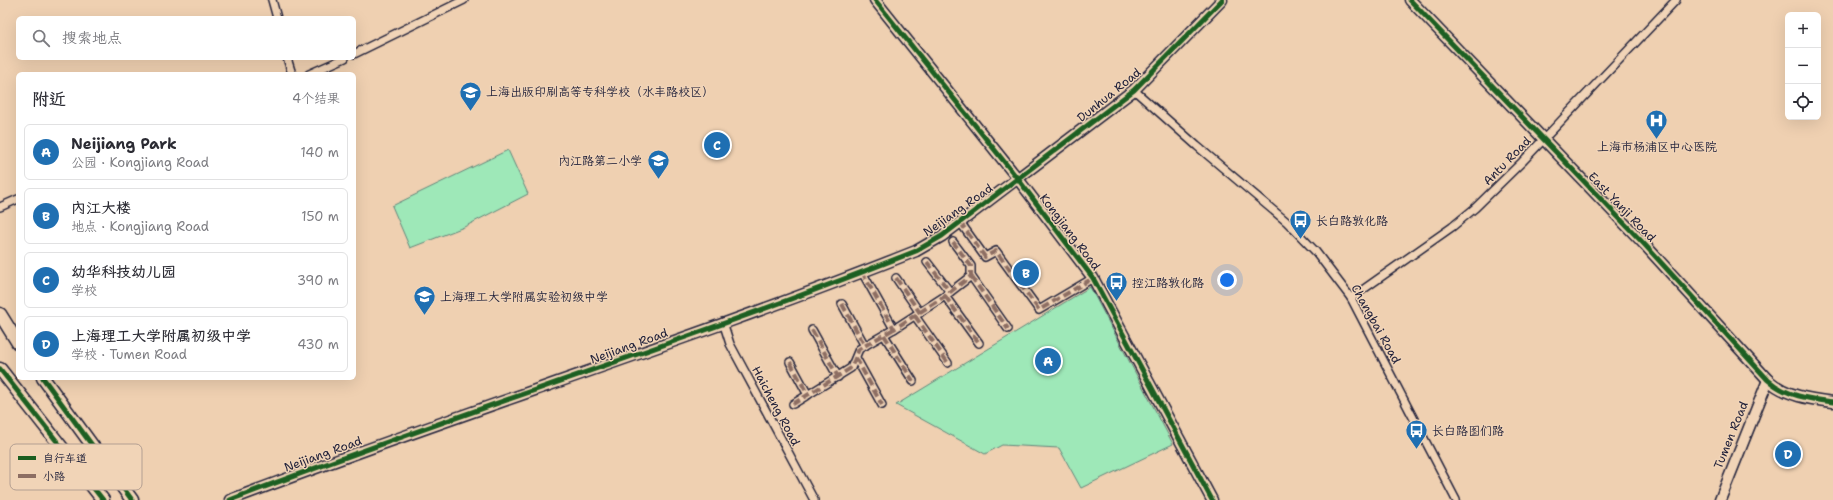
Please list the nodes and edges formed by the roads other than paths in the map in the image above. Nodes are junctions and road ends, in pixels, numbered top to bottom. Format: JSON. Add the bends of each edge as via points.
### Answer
{"nodes":[{"id":1,"x":272,"y":0,"type":"edge"},
{"id":2,"x":464,"y":0,"type":"edge"},
{"id":3,"x":875,"y":0,"type":"edge"},
{"id":4,"x":1222,"y":0,"type":"edge"},
{"id":5,"x":1410,"y":0,"type":"edge"},
{"id":6,"x":1676,"y":0,"type":"edge"},
{"id":7,"x":276,"y":16,"type":"edge"},
{"id":8,"x":356,"y":53,"type":"edge"},
{"id":9,"x":288,"y":60,"type":"edge"},
{"id":10,"x":340,"y":60,"type":"edge"},
{"id":11,"x":291,"y":72,"type":"edge"},
{"id":12,"x":314,"y":72,"type":"edge"},
{"id":13,"x":1134,"y":90,"type":"junction"},
{"id":14,"x":1543,"y":138,"type":"junction"},
{"id":15,"x":1018,"y":179,"type":"junction"},
{"id":16,"x":16,"y":200,"type":"edge"},
{"id":17,"x":0,"y":207,"type":"edge"},
{"id":18,"x":960,"y":222,"type":"junction"},
{"id":19,"x":953,"y":242,"type":"dead end"},
{"id":20,"x":927,"y":262,"type":"dead end"},
{"id":21,"x":862,"y":272,"type":"junction"},
{"id":22,"x":971,"y":276,"type":"junction"},
{"id":23,"x":896,"y":278,"type":"dead end"},
{"id":24,"x":1093,"y":278,"type":"junction"},
{"id":25,"x":948,"y":294,"type":"junction"},
{"id":26,"x":1351,"y":298,"type":"junction"},
{"id":27,"x":842,"y":304,"type":"dead end"},
{"id":28,"x":0,"y":314,"type":"edge"},
{"id":29,"x":918,"y":314,"type":"junction"},
{"id":30,"x":0,"y":322,"type":"edge"},
{"id":31,"x":723,"y":322,"type":"junction"},
{"id":32,"x":1008,"y":328,"type":"dead end"},
{"id":33,"x":894,"y":329,"type":"junction"},
{"id":34,"x":812,"y":330,"type":"dead end"},
{"id":35,"x":884,"y":335,"type":"junction"},
{"id":36,"x":16,"y":341,"type":"edge"},
{"id":37,"x":16,"y":342,"type":"edge"},
{"id":38,"x":978,"y":343,"type":"dead end"},
{"id":39,"x":865,"y":346,"type":"junction"},
{"id":40,"x":856,"y":358,"type":"junction"},
{"id":41,"x":790,"y":362,"type":"dead end"},
{"id":42,"x":948,"y":363,"type":"dead end"},
{"id":43,"x":0,"y":369,"type":"edge"},
{"id":44,"x":838,"y":377,"type":"junction"},
{"id":45,"x":44,"y":380,"type":"edge"},
{"id":46,"x":1768,"y":380,"type":"junction"},
{"id":47,"x":913,"y":381,"type":"dead end"},
{"id":48,"x":808,"y":395,"type":"junction"},
{"id":49,"x":1833,"y":402,"type":"edge"},
{"id":50,"x":793,"y":404,"type":"dead end"},
{"id":51,"x":882,"y":405,"type":"dead end"},
{"id":52,"x":59,"y":444,"type":"edge"},
{"id":53,"x":91,"y":444,"type":"edge"},
{"id":54,"x":95,"y":490,"type":"edge"},
{"id":55,"x":125,"y":490,"type":"edge"},
{"id":56,"x":103,"y":500,"type":"edge"},
{"id":57,"x":132,"y":500,"type":"edge"},
{"id":58,"x":230,"y":500,"type":"edge"},
{"id":59,"x":814,"y":500,"type":"edge"},
{"id":60,"x":1212,"y":500,"type":"edge"},
{"id":61,"x":1456,"y":500,"type":"edge"},
{"id":62,"x":1720,"y":500,"type":"edge"}],
"edges":[{"from":1,"to":7,"type":"street"},
{"from":2,"to":8,"type":"street"},
{"from":3,"to":15,"type":"street","name":"Kongjiang Road"},
{"from":4,"to":13,"type":"street","name":"Dunhua Road"},
{"from":5,"to":14,"type":"street","name":"East Yanji Road"},
{"from":6,"to":14,"type":"street","name":"Antu Road"},
{"from":9,"to":11,"type":"street"},
{"from":10,"to":12,"type":"street"},
{"from":13,"to":15,"type":"street","name":"Dunhua Road"},
{"from":13,"to":26,"type":"street","name":"Changbai Road","via":[[1287,222],[1316,252]]},
{"from":14,"to":26,"type":"street","name":"Antu Road","via":[[1475,208]]},
{"from":14,"to":46,"type":"street","name":"East Yanji Road"},
{"from":15,"to":18,"type":"street","name":"Neijiang Road"},
{"from":15,"to":24,"type":"street","name":"Kongjiang Road"},
{"from":16,"to":17,"type":"street"},
{"from":18,"to":21,"type":"street","name":"Neijiang Road","via":[[942,236],[916,250]]},
{"from":18,"to":24,"type":"street","via":[[985,257],[996,250],[1039,310]]},
{"from":19,"to":22,"type":"street","via":[[971,266]]},
{"from":20,"to":25,"type":"street"},
{"from":21,"to":31,"type":"street","name":"Neijiang Road"},
{"from":21,"to":33,"type":"street"},
{"from":22,"to":25,"type":"street"},
{"from":22,"to":32,"type":"street"},
{"from":23,"to":29,"type":"street"},
{"from":24,"to":60,"type":"street","name":"Kongjiang Road"},
{"from":25,"to":29,"type":"street"},
{"from":25,"to":38,"type":"street"},
{"from":26,"to":61,"type":"street","name":"Changbai Road"},
{"from":27,"to":39,"type":"street"},
{"from":28,"to":36,"type":"main road"},
{"from":29,"to":33,"type":"street"},
{"from":29,"to":42,"type":"street"},
{"from":30,"to":37,"type":"main road"},
{"from":31,"to":58,"type":"street","name":"Neijiang Road","via":[[411,432]]},
{"from":31,"to":59,"type":"street","name":"Haicheng Road","via":[[730,344]]},
{"from":33,"to":35,"type":"street"},
{"from":34,"to":44,"type":"street"},
{"from":35,"to":39,"type":"street"},
{"from":35,"to":47,"type":"street"},
{"from":39,"to":40,"type":"street","via":[[859,350]]},
{"from":40,"to":44,"type":"street","via":[[851,368]]},
{"from":40,"to":51,"type":"street"},
{"from":41,"to":48,"type":"street"},
{"from":43,"to":52,"type":"main road"},
{"from":44,"to":48,"type":"street"},
{"from":45,"to":53,"type":"main road"},
{"from":46,"to":49,"type":"street","name":"East Yanji Road","via":[[1778,389],[1788,393]]},
{"from":46,"to":62,"type":"street","name":"Tumen Road"},
{"from":48,"to":50,"type":"street"},
{"from":54,"to":56,"type":"main road"},
{"from":55,"to":57,"type":"main road"}]}
